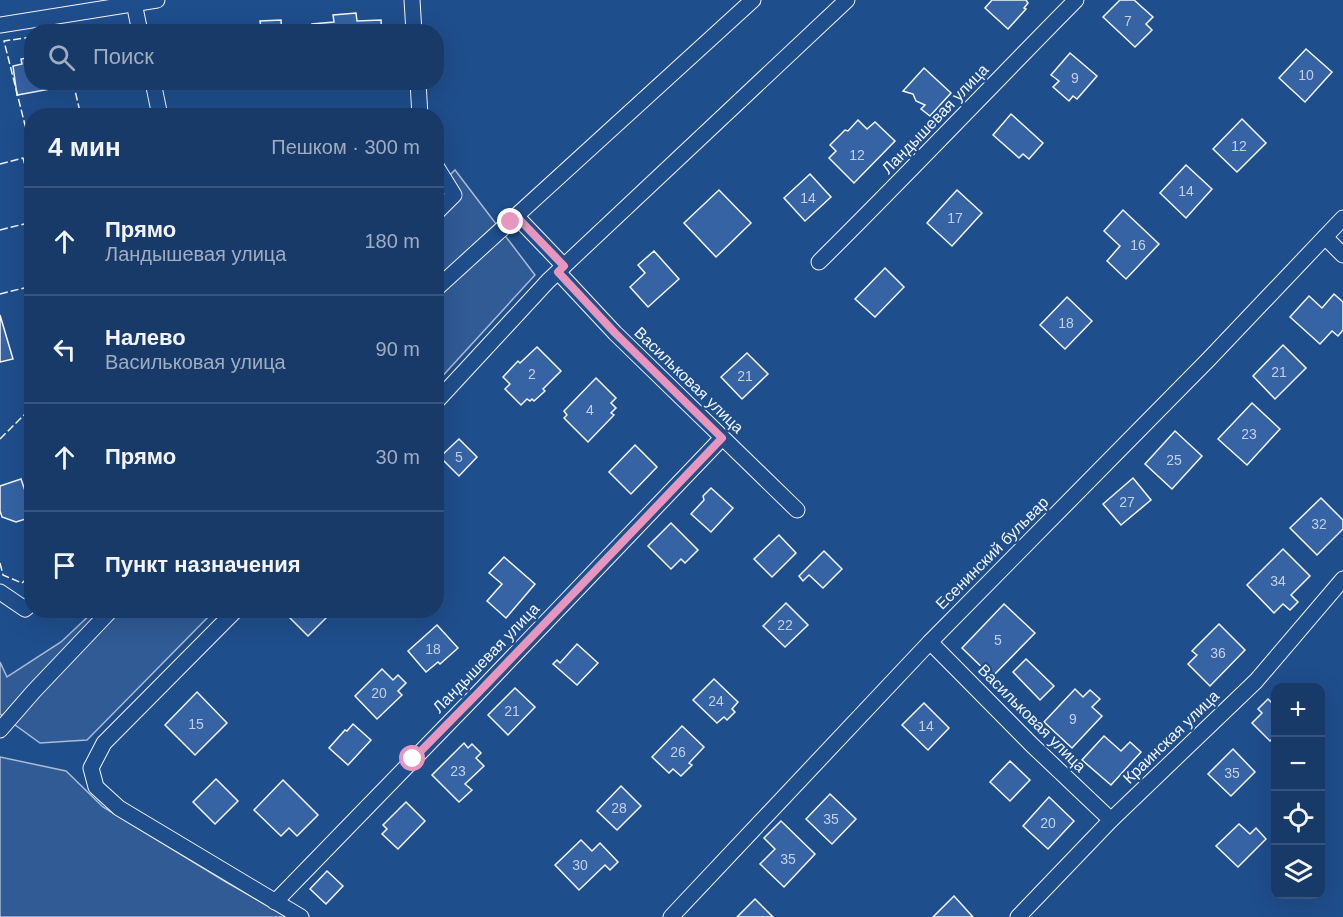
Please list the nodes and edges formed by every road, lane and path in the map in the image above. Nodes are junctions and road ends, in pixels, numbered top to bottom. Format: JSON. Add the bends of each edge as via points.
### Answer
{"nodes":[{"id":1,"x":157,"y":0,"type":"edge"},
{"id":2,"x":412,"y":0,"type":"edge"},
{"id":3,"x":753,"y":0,"type":"edge"},
{"id":4,"x":847,"y":0,"type":"edge"},
{"id":5,"x":1076,"y":0,"type":"edge"},
{"id":6,"x":134,"y":3,"type":"junction"},
{"id":7,"x":138,"y":24,"type":"edge"},
{"id":8,"x":414,"y":24,"type":"edge"},
{"id":9,"x":0,"y":25,"type":"edge"},
{"id":10,"x":155,"y":90,"type":"edge"},
{"id":11,"x":418,"y":90,"type":"edge"},
{"id":12,"x":158,"y":108,"type":"edge"},
{"id":13,"x":420,"y":108,"type":"edge"},
{"id":14,"x":444,"y":179,"type":"edge"},
{"id":15,"x":444,"y":205,"type":"edge"},
{"id":16,"x":517,"y":217,"type":"junction"},
{"id":17,"x":1343,"y":218,"type":"edge"},
{"id":18,"x":1325,"y":237,"type":"junction"},
{"id":19,"x":1343,"y":255,"type":"edge"},
{"id":20,"x":819,"y":262,"type":"dead end"},
{"id":21,"x":561,"y":269,"type":"junction"},
{"id":22,"x":444,"y":282,"type":"edge"},
{"id":23,"x":444,"y":393,"type":"edge"},
{"id":24,"x":722,"y":438,"type":"junction"},
{"id":25,"x":797,"y":510,"type":"dead end"},
{"id":26,"x":1343,"y":579,"type":"edge"},
{"id":27,"x":0,"y":592,"type":"edge"},
{"id":28,"x":24,"y":604,"type":"edge"},
{"id":29,"x":103,"y":618,"type":"edge"},
{"id":30,"x":228,"y":618,"type":"edge"},
{"id":31,"x":930,"y":642,"type":"junction"},
{"id":32,"x":0,"y":730,"type":"edge"},
{"id":33,"x":1111,"y":820,"type":"junction"},
{"id":34,"x":275,"y":902,"type":"junction"},
{"id":35,"x":301,"y":917,"type":"edge"},
{"id":36,"x":671,"y":917,"type":"edge"},
{"id":37,"x":1018,"y":917,"type":"edge"}],
"edges":[{"from":1,"to":6,"type":"street"},
{"from":2,"to":8,"type":"street"},
{"from":3,"to":16,"type":"street"},
{"from":4,"to":21,"type":"street"},
{"from":5,"to":20,"type":"street","name":"Ландышевая улица"},
{"from":6,"to":7,"type":"street"},
{"from":6,"to":9,"type":"street"},
{"from":10,"to":12,"type":"street"},
{"from":11,"to":13,"type":"street"},
{"from":14,"to":15,"type":"street","via":[[454,195]]},
{"from":16,"to":21,"type":"street","name":"Васильковая улица"},
{"from":16,"to":22,"type":"street"},
{"from":17,"to":18,"type":"street","name":"Есенинский бульвар"},
{"from":18,"to":19,"type":"street"},
{"from":18,"to":31,"type":"street","name":"Есенинский бульвар"},
{"from":21,"to":23,"type":"street"},
{"from":21,"to":24,"type":"street","name":"Васильковая улица","via":[[615,333]]},
{"from":24,"to":25,"type":"street","name":"Васильковая улица"},
{"from":24,"to":34,"type":"street","name":"Ландышевая улица"},
{"from":26,"to":33,"type":"street","name":"Краинская улица","via":[[1256,681]]},
{"from":27,"to":28,"type":"street"},
{"from":29,"to":32,"type":"street"},
{"from":30,"to":34,"type":"street","via":[[104,743],[91,768],[96,787],[119,808]]},
{"from":31,"to":33,"type":"street","name":"Васильковая улица"},
{"from":31,"to":36,"type":"street","name":"Есенинский бульвар"},
{"from":33,"to":37,"type":"street","name":"Краинская улица"},
{"from":34,"to":35,"type":"street"}]}
